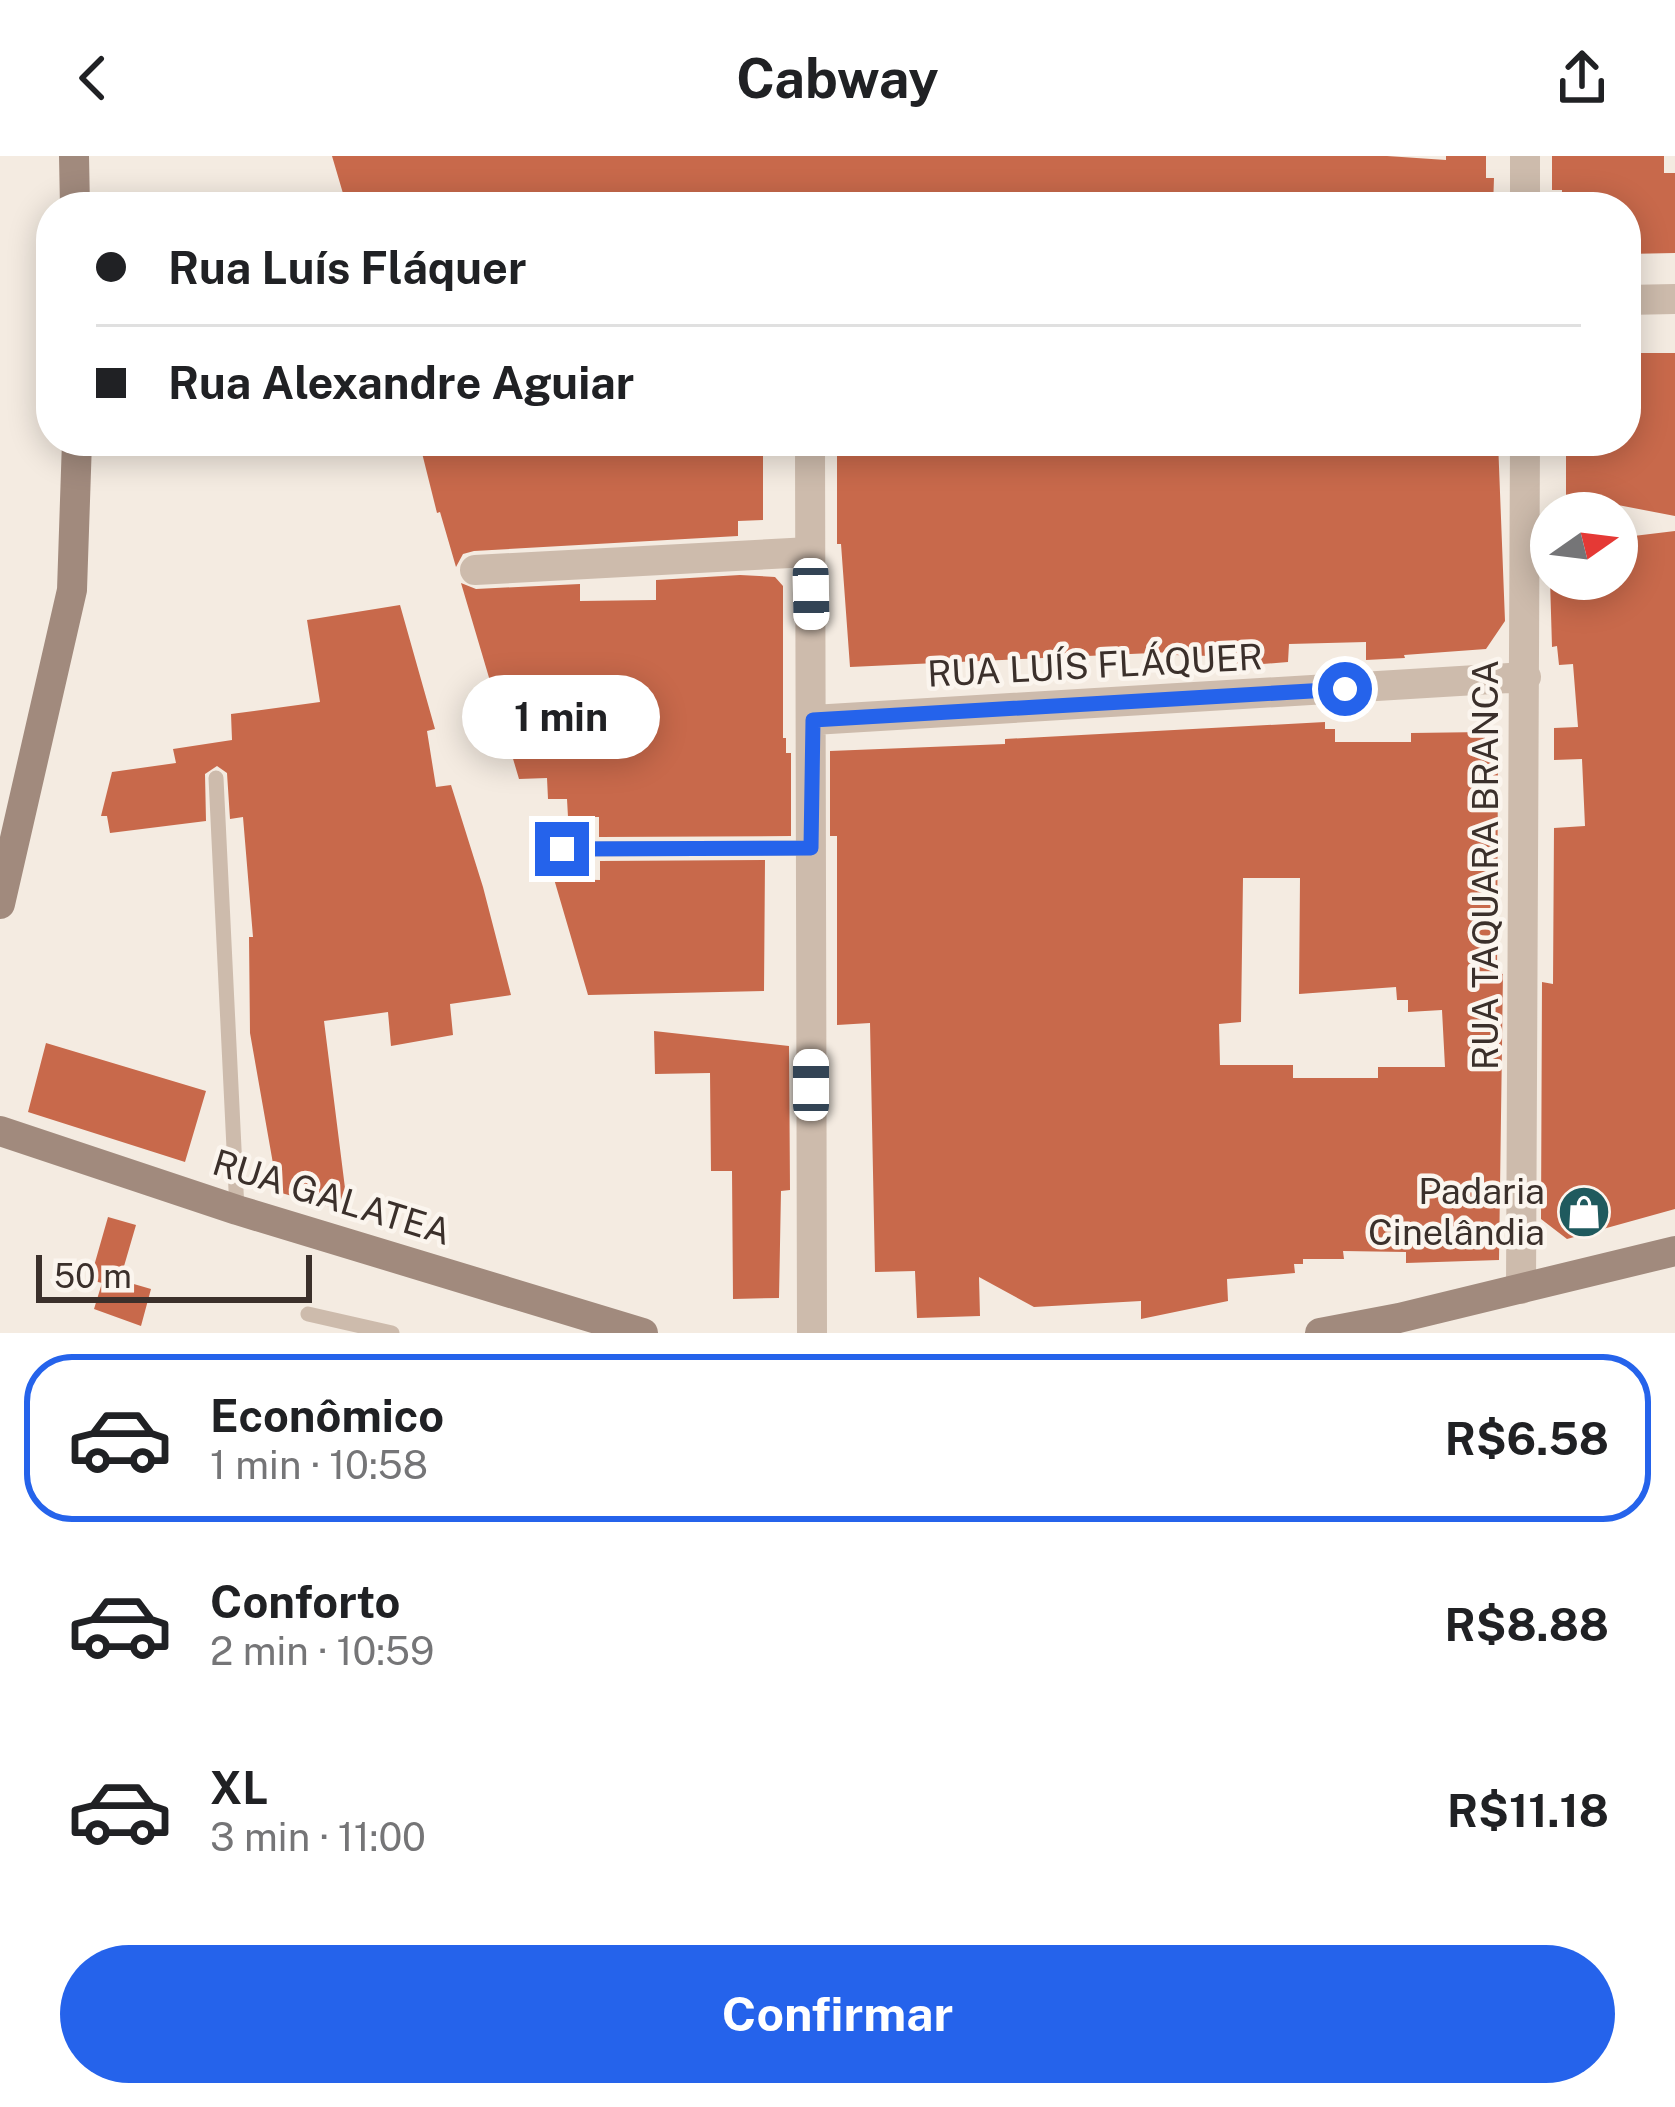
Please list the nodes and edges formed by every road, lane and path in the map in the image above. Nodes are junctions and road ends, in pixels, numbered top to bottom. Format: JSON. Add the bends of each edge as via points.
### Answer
{"nodes":[{"id":1,"x":74,"y":156,"type":"edge"},
{"id":2,"x":1525,"y":156,"type":"edge"},
{"id":3,"x":75,"y":192,"type":"edge"},
{"id":4,"x":1525,"y":192,"type":"edge"},
{"id":5,"x":1675,"y":298,"type":"edge"},
{"id":6,"x":1641,"y":299,"type":"edge"},
{"id":7,"x":76,"y":456,"type":"edge"},
{"id":8,"x":810,"y":456,"type":"edge"},
{"id":9,"x":1526,"y":456,"type":"edge"},
{"id":10,"x":810,"y":552,"type":"junction"},
{"id":11,"x":475,"y":570,"type":"dead end"},
{"id":12,"x":1526,"y":677,"type":"junction"},
{"id":13,"x":813,"y":720,"type":"junction"},
{"id":14,"x":216,"y":778,"type":"dead end"},
{"id":15,"x":811,"y":848,"type":"junction"},
{"id":16,"x":562,"y":849,"type":"dead end"},
{"id":17,"x":0,"y":904,"type":"edge"},
{"id":18,"x":0,"y":1131,"type":"edge"},
{"id":19,"x":237,"y":1210,"type":"junction"},
{"id":20,"x":1675,"y":1251,"type":"edge"},
{"id":21,"x":1521,"y":1289,"type":"junction"},
{"id":22,"x":308,"y":1314,"type":"dead end"},
{"id":23,"x":1376,"y":1327,"type":"edge"},
{"id":24,"x":392,"y":1333,"type":"edge"},
{"id":25,"x":643,"y":1333,"type":"edge"},
{"id":26,"x":812,"y":1333,"type":"edge"},
{"id":27,"x":1319,"y":1333,"type":"edge"}],
"edges":[{"from":1,"to":3,"type":"street"},
{"from":2,"to":4,"type":"street"},
{"from":5,"to":6,"type":"street"},
{"from":7,"to":17,"type":"street","via":[[72,590]]},
{"from":8,"to":10,"type":"street"},
{"from":9,"to":12,"type":"street","name":"RUA TAQUARA BRANCA"},
{"from":10,"to":11,"type":"street"},
{"from":10,"to":13,"type":"street"},
{"from":12,"to":13,"type":"street","name":"RUA LUÍS FLÁQUER"},
{"from":12,"to":21,"type":"street","name":"RUA TAQUARA BRANCA"},
{"from":13,"to":15,"type":"street"},
{"from":14,"to":19,"type":"lane"},
{"from":15,"to":16,"type":"lane"},
{"from":15,"to":26,"type":"street"},
{"from":18,"to":19,"type":"street","name":"RUA GALATEA"},
{"from":19,"to":25,"type":"street","name":"RUA GALATEA"},
{"from":20,"to":21,"type":"street"},
{"from":21,"to":23,"type":"street"},
{"from":22,"to":24,"type":"lane"},
{"from":23,"to":27,"type":"street"}]}
